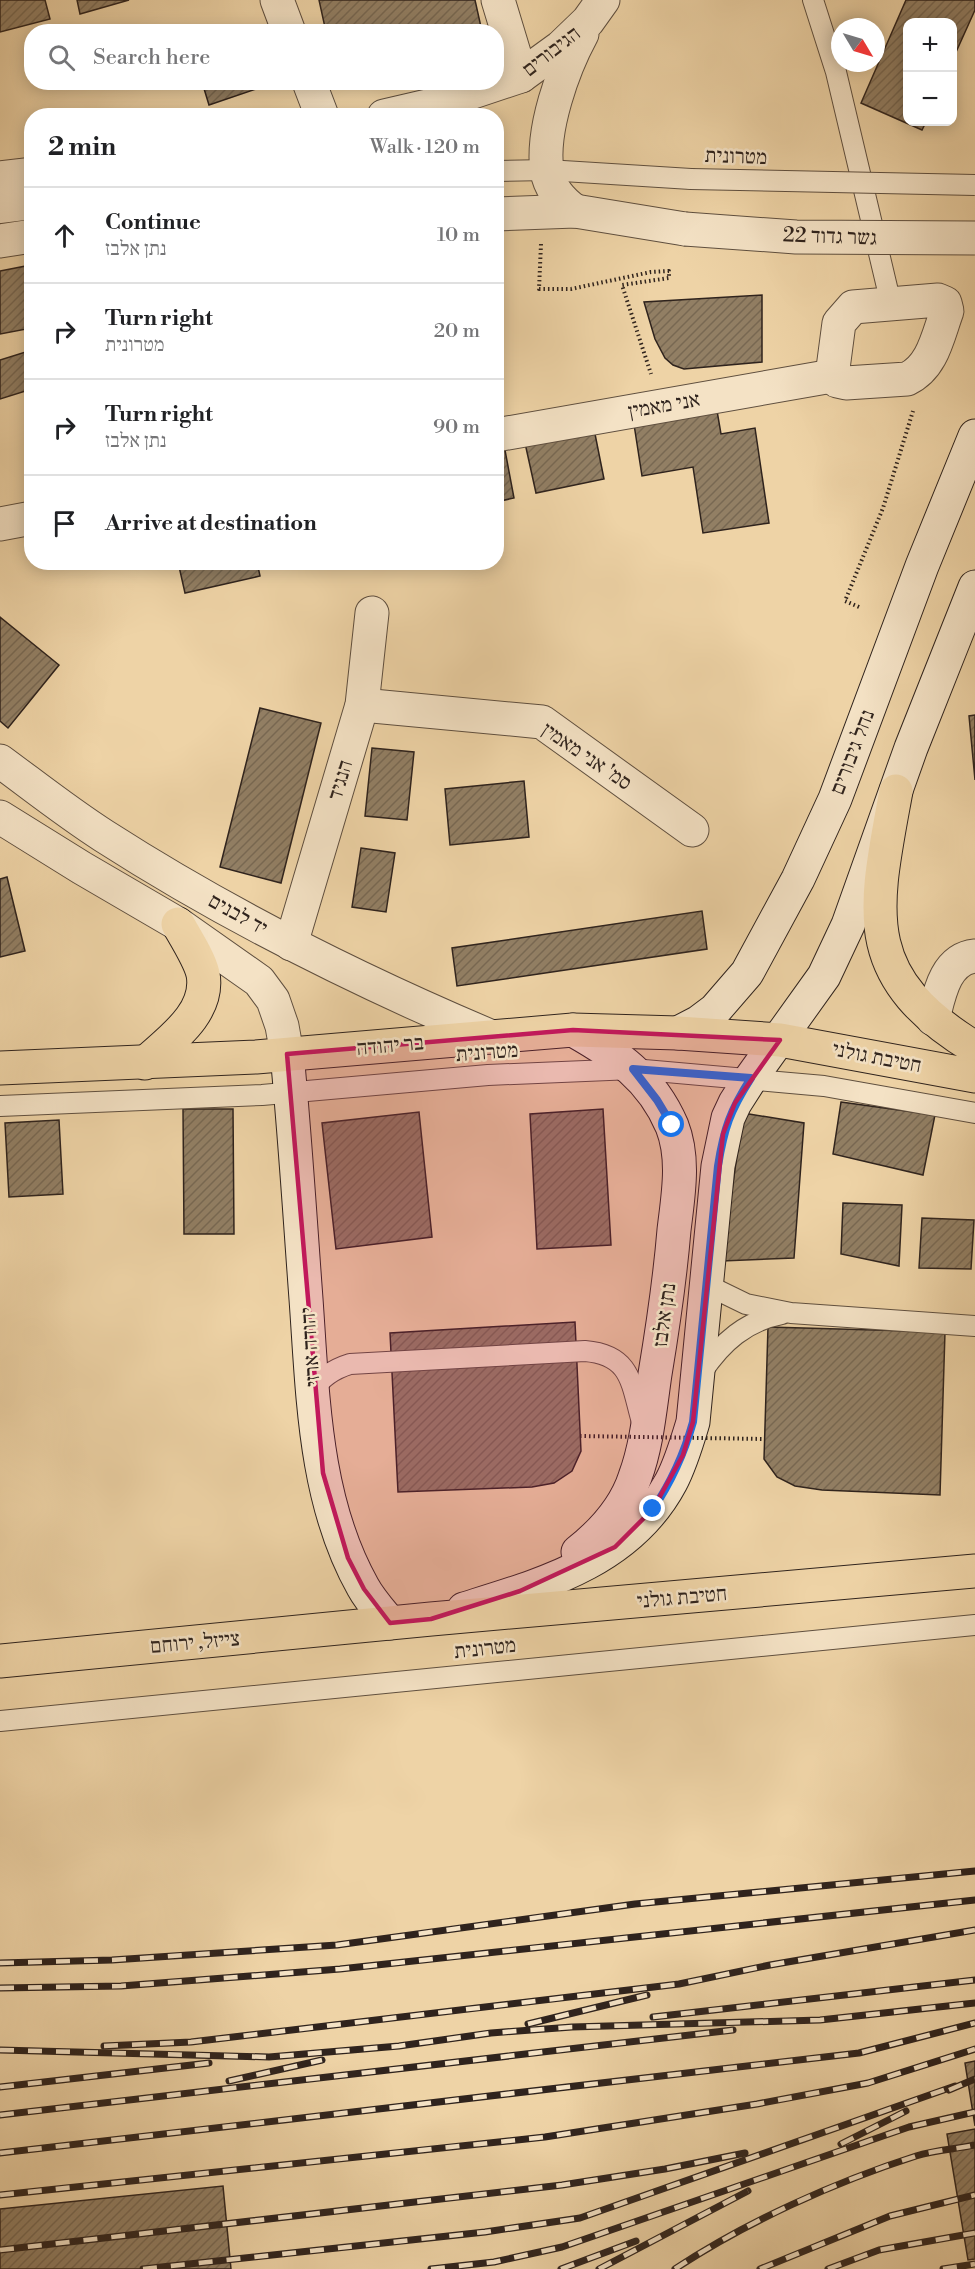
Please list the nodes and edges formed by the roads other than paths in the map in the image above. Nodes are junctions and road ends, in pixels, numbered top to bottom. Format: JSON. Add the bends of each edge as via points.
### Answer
{"nodes":[{"id":1,"x":277,"y":0,"type":"edge"},
{"id":2,"x":498,"y":0,"type":"edge"},
{"id":3,"x":813,"y":0,"type":"edge"},
{"id":4,"x":595,"y":11,"type":"edge"},
{"id":5,"x":286,"y":24,"type":"edge"},
{"id":6,"x":521,"y":76,"type":"junction"},
{"id":7,"x":504,"y":81,"type":"edge"},
{"id":8,"x":312,"y":90,"type":"edge"},
{"id":9,"x":477,"y":90,"type":"edge"},
{"id":10,"x":319,"y":108,"type":"edge"},
{"id":11,"x":416,"y":108,"type":"edge"},
{"id":12,"x":547,"y":170,"type":"junction"},
{"id":13,"x":504,"y":171,"type":"edge"},
{"id":14,"x":24,"y":175,"type":"edge"},
{"id":15,"x":0,"y":178,"type":"edge"},
{"id":16,"x":975,"y":185,"type":"edge"},
{"id":17,"x":24,"y":194,"type":"edge"},
{"id":18,"x":0,"y":196,"type":"edge"},
{"id":19,"x":24,"y":210,"type":"edge"},
{"id":20,"x":575,"y":212,"type":"junction"},
{"id":21,"x":0,"y":213,"type":"edge"},
{"id":22,"x":504,"y":214,"type":"edge"},
{"id":23,"x":24,"y":237,"type":"edge"},
{"id":24,"x":975,"y":238,"type":"edge"},
{"id":25,"x":0,"y":241,"type":"edge"},
{"id":26,"x":891,"y":304,"type":"junction"},
{"id":27,"x":832,"y":376,"type":"junction"},
{"id":28,"x":504,"y":434,"type":"edge"},
{"id":29,"x":975,"y":436,"type":"edge"},
{"id":30,"x":24,"y":520,"type":"edge"},
{"id":31,"x":0,"y":524,"type":"edge"},
{"id":32,"x":975,"y":587,"type":"edge"},
{"id":33,"x":372,"y":613,"type":"dead end"},
{"id":34,"x":362,"y":705,"type":"junction"},
{"id":35,"x":0,"y":761,"type":"edge"},
{"id":36,"x":896,"y":791,"type":"junction"},
{"id":37,"x":0,"y":817,"type":"edge"},
{"id":38,"x":692,"y":830,"type":"dead end"},
{"id":39,"x":178,"y":924,"type":"junction"},
{"id":40,"x":291,"y":944,"type":"junction"},
{"id":41,"x":975,"y":956,"type":"edge"},
{"id":42,"x":933,"y":1019,"type":"junction"},
{"id":43,"x":573,"y":1030,"type":"junction"},
{"id":44,"x":678,"y":1033,"type":"junction"},
{"id":45,"x":492,"y":1037,"type":"junction"},
{"id":46,"x":780,"y":1040,"type":"junction"},
{"id":47,"x":975,"y":1048,"type":"edge"},
{"id":48,"x":287,"y":1054,"type":"junction"},
{"id":49,"x":145,"y":1063,"type":"junction"},
{"id":50,"x":0,"y":1068,"type":"edge"},
{"id":51,"x":633,"y":1069,"type":"junction"},
{"id":52,"x":975,"y":1077,"type":"edge"},
{"id":53,"x":751,"y":1078,"type":"junction"},
{"id":54,"x":291,"y":1094,"type":"junction"},
{"id":55,"x":0,"y":1106,"type":"edge"},
{"id":56,"x":975,"y":1113,"type":"edge"},
{"id":57,"x":707,"y":1285,"type":"junction"},
{"id":58,"x":791,"y":1313,"type":"junction"},
{"id":59,"x":975,"y":1326,"type":"edge"},
{"id":60,"x":698,"y":1380,"type":"junction"},
{"id":61,"x":313,"y":1391,"type":"junction"},
{"id":62,"x":646,"y":1433,"type":"junction"},
{"id":63,"x":975,"y":1571,"type":"edge"},
{"id":64,"x":520,"y":1592,"type":"junction"},
{"id":65,"x":431,"y":1619,"type":"junction"},
{"id":66,"x":390,"y":1623,"type":"junction"},
{"id":67,"x":975,"y":1624,"type":"edge"},
{"id":68,"x":0,"y":1660,"type":"edge"},
{"id":69,"x":0,"y":1721,"type":"edge"}],
"edges":[{"from":1,"to":5,"type":"street"},
{"from":2,"to":6,"type":"street"},
{"from":3,"to":26,"type":"lane","via":[[836,72]]},
{"from":4,"to":6,"type":"street","name":"הגיבורים","via":[[561,47]]},
{"from":4,"to":12,"type":"street","via":[[557,92],[548,135]]},
{"from":6,"to":7,"type":"street","name":"הגיבורים"},
{"from":8,"to":10,"type":"street"},
{"from":9,"to":11,"type":"street","name":"הגיבורים"},
{"from":12,"to":13,"type":"lane","name":"מטרונית"},
{"from":12,"to":16,"type":"lane","name":"מטרונית","bridge":true},
{"from":12,"to":20,"type":"street","via":[[556,194]]},
{"from":14,"to":15,"type":"street"},
{"from":17,"to":18,"type":"lane"},
{"from":19,"to":21,"type":"lane"},
{"from":20,"to":22,"type":"street"},
{"from":20,"to":24,"type":"street","name":"גשר גדוד 22","bridge":true,"via":[[685,229],[796,237]]},
{"from":23,"to":25,"type":"street"},
{"from":26,"to":27,"type":"street","via":[[853,307],[844,316],[839,323]]},
{"from":26,"to":27,"type":"street","via":[[938,300],[945,303],[947,310],[922,370],[907,379],[846,383]]},
{"from":27,"to":28,"type":"street","name":"אני מאמין"},
{"from":29,"to":44,"type":"street","name":"נחל גיבורים","via":[[835,799],[798,879],[747,972],[715,1010]]},
{"from":30,"to":31,"type":"street"},
{"from":32,"to":36,"type":"street"},
{"from":33,"to":34,"type":"street","name":"הנגיד"},
{"from":34,"to":38,"type":"street","name":"סמ' אני מאמין","via":[[543,722]]},
{"from":34,"to":40,"type":"street","name":"הנגיד"},
{"from":35,"to":40,"type":"street","name":"יד לבנים","via":[[102,835]]},
{"from":36,"to":42,"type":"highway","via":[[882,870],[881,932],[885,954],[906,993]]},
{"from":36,"to":46,"type":"street","via":[[834,956]]},
{"from":37,"to":39,"type":"street","name":"יד לבנים"},
{"from":39,"to":48,"type":"street","name":"יד לבנים","via":[[259,981],[273,1000]]},
{"from":39,"to":49,"type":"highway","via":[[203,972],[204,992],[200,1005],[184,1025]]},
{"from":40,"to":45,"type":"street","name":"יד לבנים"},
{"from":41,"to":42,"type":"street","via":[[957,962],[946,976]]},
{"from":42,"to":47,"type":"highway"},
{"from":43,"to":44,"type":"highway","name":"בר יהודה"},
{"from":43,"to":45,"type":"highway","name":"בר יהודה"},
{"from":43,"to":51,"type":"street","name":"נתן אלבז"},
{"from":44,"to":46,"type":"highway","name":"בר יהודה"},
{"from":45,"to":48,"type":"highway","name":"בר יהודה"},
{"from":46,"to":52,"type":"highway","name":"חטיבת גולני"},
{"from":46,"to":53,"type":"street","name":"נתן אלבז"},
{"from":48,"to":49,"type":"highway","name":"בר יהודה"},
{"from":48,"to":54,"type":"street","name":"יהודה ארזי"},
{"from":49,"to":50,"type":"highway","name":"בר יהודה"},
{"from":51,"to":53,"type":"lane","name":"מטרונית"},
{"from":51,"to":54,"type":"lane","name":"מטרונית","via":[[488,1076]]},
{"from":51,"to":62,"type":"street","name":"נתן אלבז","via":[[672,1125],[679,1149],[680,1181],[668,1296]]},
{"from":53,"to":56,"type":"lane","name":"מטרונית","via":[[824,1086]]},
{"from":53,"to":57,"type":"street","name":"נתן אלבז","via":[[735,1103],[723,1134]]},
{"from":54,"to":55,"type":"lane","name":"מטרונית"},
{"from":54,"to":61,"type":"street","name":"יהודה ארזי"},
{"from":57,"to":58,"type":"lane","via":[[747,1304]]},
{"from":57,"to":60,"type":"street","name":"נתן אלבז"},
{"from":58,"to":59,"type":"lane"},
{"from":58,"to":60,"type":"lane","via":[[765,1317],[741,1329],[712,1357]]},
{"from":60,"to":64,"type":"street","name":"נתן אלבז","via":[[693,1422],[683,1455],[670,1483],[637,1529],[596,1559]]},
{"from":61,"to":62,"type":"lane","via":[[328,1374],[350,1364],[601,1352],[623,1365],[629,1375]]},
{"from":61,"to":66,"type":"street","name":"יהודה ארזי","via":[[323,1473],[336,1525],[364,1589]]},
{"from":62,"to":64,"type":"street","name":"נתן אלבז","via":[[636,1477],[608,1524],[574,1556]]},
{"from":63,"to":65,"type":"highway","name":"חטיבת גולני"},
{"from":64,"to":65,"type":"street","name":"נתן אלבז"},
{"from":65,"to":66,"type":"highway","name":"חטיבת גולני"},
{"from":66,"to":68,"type":"highway","name":"צייזל, ירוחם"},
{"from":67,"to":69,"type":"lane","name":"מטרונית"}]}
